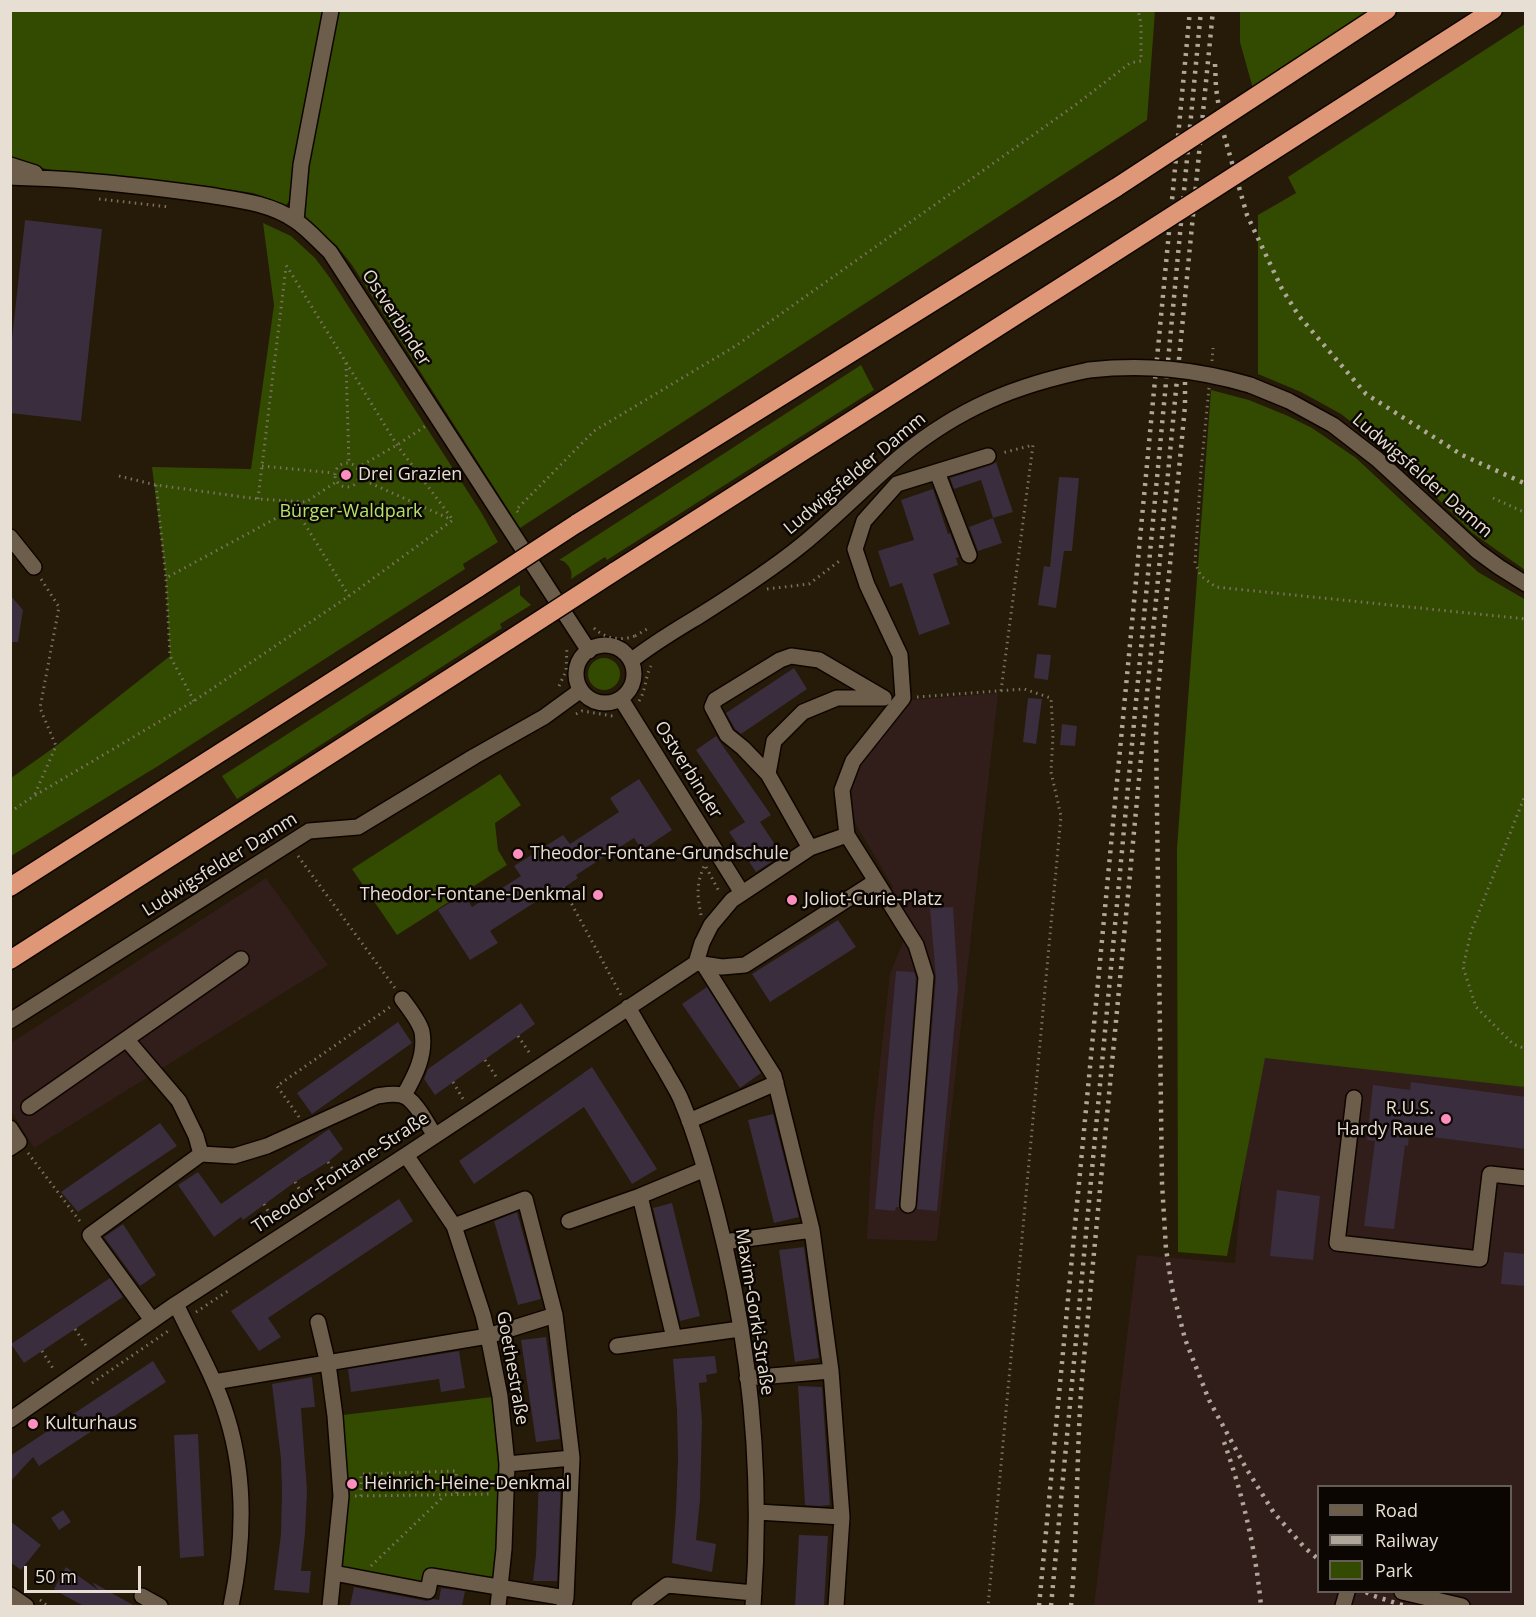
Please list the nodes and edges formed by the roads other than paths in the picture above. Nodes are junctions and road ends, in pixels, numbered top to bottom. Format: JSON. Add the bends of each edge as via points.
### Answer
{"nodes":[{"id":1,"x":331,"y":10,"type":"edge"},
{"id":2,"x":1387,"y":10,"type":"edge"},
{"id":3,"x":1494,"y":10,"type":"edge"},
{"id":4,"x":10,"y":165,"type":"edge"},
{"id":5,"x":10,"y":177,"type":"edge"},
{"id":6,"x":55,"y":179,"type":"junction"},
{"id":7,"x":296,"y":221,"type":"junction"},
{"id":8,"x":988,"y":456,"type":"road end"},
{"id":9,"x":937,"y":472,"type":"junction"},
{"id":10,"x":10,"y":537,"type":"edge"},
{"id":11,"x":969,"y":555,"type":"dead end"},
{"id":12,"x":34,"y":567,"type":"road end"},
{"id":13,"x":1526,"y":584,"type":"edge"},
{"id":14,"x":589,"y":651,"type":"junction"},
{"id":15,"x":631,"y":661,"type":"junction"},
{"id":16,"x":581,"y":690,"type":"junction"},
{"id":17,"x":884,"y":698,"type":"junction"},
{"id":18,"x":903,"y":698,"type":"junction"},
{"id":19,"x":624,"y":705,"type":"junction"},
{"id":20,"x":768,"y":774,"type":"junction"},
{"id":21,"x":847,"y":835,"type":"junction"},
{"id":22,"x":810,"y":848,"type":"junction"},
{"id":23,"x":876,"y":881,"type":"junction"},
{"id":24,"x":10,"y":887,"type":"edge"},
{"id":25,"x":742,"y":893,"type":"junction"},
{"id":26,"x":241,"y":959,"type":"dead end"},
{"id":27,"x":10,"y":960,"type":"edge"},
{"id":28,"x":700,"y":964,"type":"junction"},
{"id":29,"x":402,"y":999,"type":"road end"},
{"id":30,"x":628,"y":1007,"type":"junction"},
{"id":31,"x":10,"y":1021,"type":"edge"},
{"id":32,"x":127,"y":1040,"type":"junction"},
{"id":33,"x":776,"y":1083,"type":"junction"},
{"id":34,"x":404,"y":1095,"type":"junction"},
{"id":35,"x":1354,"y":1098,"type":"dead end"},
{"id":36,"x":29,"y":1107,"type":"dead end"},
{"id":37,"x":689,"y":1120,"type":"junction"},
{"id":38,"x":10,"y":1128,"type":"edge"},
{"id":39,"x":435,"y":1136,"type":"junction"},
{"id":40,"x":15,"y":1145,"type":"edge"},
{"id":41,"x":201,"y":1154,"type":"junction"},
{"id":42,"x":406,"y":1155,"type":"junction"},
{"id":43,"x":705,"y":1169,"type":"junction"},
{"id":44,"x":1526,"y":1178,"type":"edge"},
{"id":45,"x":640,"y":1196,"type":"junction"},
{"id":46,"x":908,"y":1205,"type":"dead end"},
{"id":47,"x":569,"y":1221,"type":"dead end"},
{"id":48,"x":454,"y":1226,"type":"junction"},
{"id":49,"x":812,"y":1230,"type":"junction"},
{"id":50,"x":724,"y":1242,"type":"junction"},
{"id":51,"x":176,"y":1304,"type":"junction"},
{"id":52,"x":555,"y":1315,"type":"junction"},
{"id":53,"x":152,"y":1320,"type":"junction"},
{"id":54,"x":318,"y":1322,"type":"dead end"},
{"id":55,"x":740,"y":1329,"type":"junction"},
{"id":56,"x":488,"y":1336,"type":"junction"},
{"id":57,"x":674,"y":1338,"type":"junction"},
{"id":58,"x":617,"y":1346,"type":"dead end"},
{"id":59,"x":328,"y":1364,"type":"junction"},
{"id":60,"x":831,"y":1371,"type":"junction"},
{"id":61,"x":747,"y":1378,"type":"junction"},
{"id":62,"x":214,"y":1382,"type":"junction"},
{"id":63,"x":10,"y":1420,"type":"edge"},
{"id":64,"x":572,"y":1458,"type":"junction"},
{"id":65,"x":507,"y":1464,"type":"junction"},
{"id":66,"x":757,"y":1512,"type":"junction"},
{"id":67,"x":842,"y":1517,"type":"junction"},
{"id":68,"x":334,"y":1573,"type":"junction"},
{"id":69,"x":500,"y":1587,"type":"junction"},
{"id":70,"x":1406,"y":1593,"type":"edge"},
{"id":71,"x":10,"y":1595,"type":"edge"},
{"id":72,"x":142,"y":1596,"type":"dead end"},
{"id":73,"x":753,"y":1600,"type":"edge"},
{"id":74,"x":565,"y":1602,"type":"edge"},
{"id":75,"x":26,"y":1606,"type":"edge"},
{"id":76,"x":160,"y":1606,"type":"edge"},
{"id":77,"x":231,"y":1606,"type":"edge"},
{"id":78,"x":330,"y":1606,"type":"edge"},
{"id":79,"x":498,"y":1606,"type":"edge"},
{"id":80,"x":639,"y":1606,"type":"edge"},
{"id":81,"x":836,"y":1606,"type":"edge"},
{"id":82,"x":1462,"y":1606,"type":"edge"}],
"edges":[{"from":1,"to":7,"type":"street","via":[[302,165]]},
{"from":2,"to":24,"type":"highway","bridge":true,"via":[[1117,187],[576,524]]},
{"from":3,"to":27,"type":"highway","bridge":true},
{"from":4,"to":6,"type":"street","name":"Ostverbinder"},
{"from":5,"to":6,"type":"street","name":"Ostverbinder"},
{"from":6,"to":7,"type":"street","name":"Ostverbinder","via":[[252,202]]},
{"from":7,"to":14,"type":"street","name":"Ostverbinder","via":[[330,252]]},
{"from":8,"to":9,"type":"street"},
{"from":9,"to":11,"type":"street"},
{"from":9,"to":18,"type":"street","via":[[897,484],[864,521],[855,549],[867,585],[900,655]]},
{"from":10,"to":12,"type":"street"},
{"from":13,"to":15,"type":"street","name":"Ludwigsfelder Damm","bridge":true,"via":[[1477,551],[1377,459],[1333,425],[1289,401],[1204,373],[1128,367],[1089,370],[1012,390],[950,421],[902,456],[803,544]]},
{"from":14,"to":15,"type":"street","via":[[612,647]]},
{"from":14,"to":16,"type":"street","via":[[578,666]]},
{"from":15,"to":19,"type":"street","via":[[634,675]]},
{"from":16,"to":19,"type":"street","via":[[599,702]]},
{"from":16,"to":31,"type":"street","name":"Ludwigsfelder Damm","via":[[543,717],[358,827],[309,831]]},
{"from":17,"to":18,"type":"street"},
{"from":17,"to":20,"type":"street","via":[[837,698],[803,712],[774,741]]},
{"from":17,"to":20,"type":"street","via":[[819,660],[791,656],[715,700],[712,708],[727,735]]},
{"from":18,"to":21,"type":"street","via":[[853,761],[842,790]]},
{"from":19,"to":25,"type":"street","name":"Ostverbinder"},
{"from":20,"to":22,"type":"street"},
{"from":21,"to":22,"type":"street"},
{"from":21,"to":23,"type":"street"},
{"from":22,"to":25,"type":"street"},
{"from":23,"to":28,"type":"street","via":[[745,965],[723,968]]},
{"from":23,"to":46,"type":"street","via":[[916,945],[926,977]]},
{"from":25,"to":28,"type":"street","via":[[711,925],[702,943]]},
{"from":26,"to":32,"type":"street"},
{"from":28,"to":30,"type":"street","name":"Theodor-Fontane-Straße"},
{"from":28,"to":33,"type":"street"},
{"from":29,"to":34,"type":"street","via":[[422,1031],[422,1057]]},
{"from":30,"to":37,"type":"street","name":"Maxim-Gorki-Straße","via":[[682,1099]]},
{"from":30,"to":39,"type":"street","name":"Theodor-Fontane-Straße"},
{"from":32,"to":36,"type":"street"},
{"from":32,"to":41,"type":"street","via":[[179,1101]]},
{"from":33,"to":37,"type":"street"},
{"from":33,"to":49,"type":"street"},
{"from":34,"to":39,"type":"street"},
{"from":34,"to":41,"type":"street","via":[[376,1096],[267,1146],[234,1156]]},
{"from":35,"to":44,"type":"street","via":[[1337,1243],[1480,1259],[1490,1174]]},
{"from":37,"to":43,"type":"street","name":"Maxim-Gorki-Straße"},
{"from":38,"to":40,"type":"street"},
{"from":39,"to":42,"type":"street","name":"Theodor-Fontane-Straße"},
{"from":41,"to":53,"type":"street","via":[[90,1235]]},
{"from":42,"to":48,"type":"street","name":"Goethestraße"},
{"from":42,"to":51,"type":"street","name":"Theodor-Fontane-Straße"},
{"from":43,"to":45,"type":"street"},
{"from":43,"to":50,"type":"street","name":"Maxim-Gorki-Straße"},
{"from":45,"to":47,"type":"street"},
{"from":45,"to":57,"type":"street"},
{"from":48,"to":52,"type":"street","via":[[525,1199]]},
{"from":48,"to":56,"type":"street","name":"Goethestraße"},
{"from":49,"to":50,"type":"street"},
{"from":49,"to":60,"type":"street"},
{"from":50,"to":55,"type":"street","name":"Maxim-Gorki-Straße"},
{"from":51,"to":53,"type":"street","name":"Theodor-Fontane-Straße"},
{"from":51,"to":62,"type":"street"},
{"from":52,"to":56,"type":"street"},
{"from":52,"to":64,"type":"street"},
{"from":53,"to":63,"type":"street","name":"Theodor-Fontane-Straße"},
{"from":54,"to":59,"type":"street"},
{"from":55,"to":57,"type":"street"},
{"from":55,"to":61,"type":"street","name":"Maxim-Gorki-Straße"},
{"from":56,"to":59,"type":"street"},
{"from":56,"to":65,"type":"street","name":"Goethestraße","via":[[500,1396]]},
{"from":57,"to":58,"type":"street"},
{"from":59,"to":62,"type":"street"},
{"from":59,"to":68,"type":"street","via":[[341,1496]]},
{"from":60,"to":61,"type":"street"},
{"from":60,"to":67,"type":"street"},
{"from":61,"to":66,"type":"street","name":"Maxim-Gorki-Straße"},
{"from":62,"to":77,"type":"street","via":[[227,1417],[240,1476],[241,1544]]},
{"from":64,"to":65,"type":"street"},
{"from":64,"to":74,"type":"street"},
{"from":65,"to":69,"type":"street","name":"Goethestraße"},
{"from":66,"to":67,"type":"street"},
{"from":66,"to":73,"type":"street","name":"Maxim-Gorki-Straße"},
{"from":67,"to":81,"type":"street"},
{"from":68,"to":69,"type":"street","via":[[428,1591],[431,1576]]},
{"from":68,"to":78,"type":"street"},
{"from":69,"to":74,"type":"street"},
{"from":69,"to":79,"type":"street","name":"Goethestraße"},
{"from":70,"to":82,"type":"street"},
{"from":71,"to":75,"type":"street"},
{"from":72,"to":76,"type":"street"},
{"from":73,"to":80,"type":"street","via":[[667,1585]]}]}
